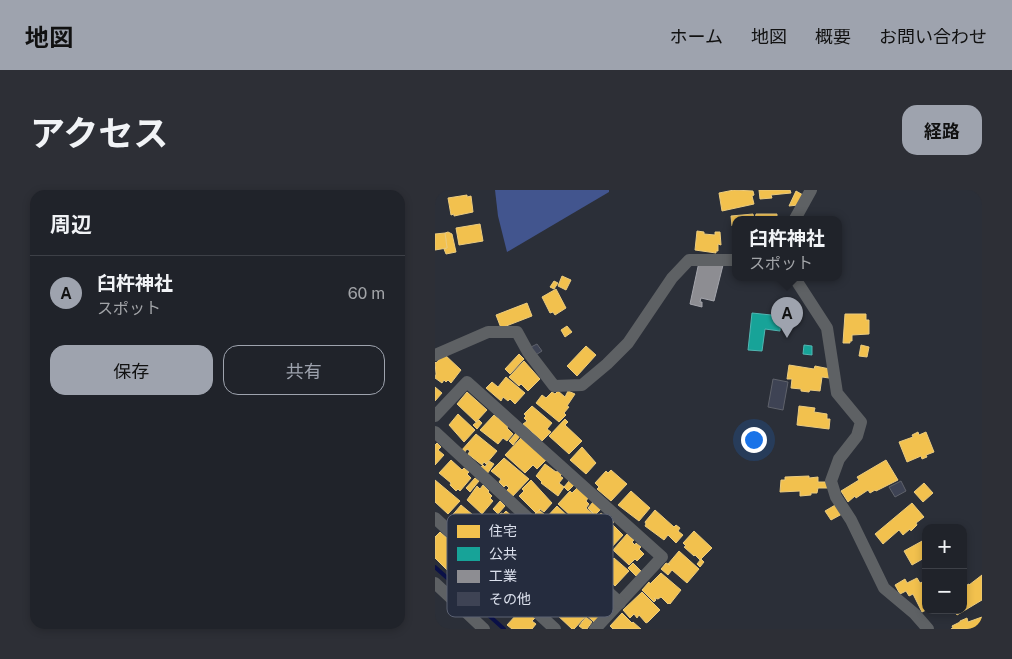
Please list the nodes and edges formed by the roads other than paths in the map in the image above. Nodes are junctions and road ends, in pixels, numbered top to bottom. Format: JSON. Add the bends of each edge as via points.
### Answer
{"nodes":[{"id":1,"x":811,"y":190,"type":"edge"},
{"id":2,"x":797,"y":216,"type":"edge"},
{"id":3,"x":732,"y":260,"type":"edge"},
{"id":4,"x":797,"y":281,"type":"edge"},
{"id":5,"x":435,"y":355,"type":"edge"},
{"id":6,"x":435,"y":416,"type":"edge"},
{"id":7,"x":435,"y":432,"type":"edge"},
{"id":8,"x":524,"y":514,"type":"edge"},
{"id":9,"x":435,"y":518,"type":"edge"},
{"id":10,"x":447,"y":529,"type":"edge"},
{"id":11,"x":435,"y":583,"type":"edge"},
{"id":12,"x":447,"y":594,"type":"edge"},
{"id":13,"x":613,"y":597,"type":"edge"},
{"id":14,"x":620,"y":603,"type":"junction"},
{"id":15,"x":613,"y":610,"type":"edge"},
{"id":16,"x":471,"y":617,"type":"edge"},
{"id":17,"x":542,"y":617,"type":"edge"},
{"id":18,"x":607,"y":617,"type":"edge"},
{"id":19,"x":484,"y":629,"type":"edge"},
{"id":20,"x":555,"y":629,"type":"edge"},
{"id":21,"x":595,"y":629,"type":"edge"},
{"id":22,"x":928,"y":629,"type":"edge"}],
"edges":[{"from":1,"to":2,"type":"street"},
{"from":3,"to":5,"type":"street","via":[[689,260],[672,278],[628,343],[582,385],[554,386],[517,332],[488,332]]},
{"from":4,"to":22,"type":"street","via":[[827,328],[837,394],[861,422],[857,436],[839,459],[831,480],[836,498],[851,520],[885,588]]},
{"from":6,"to":14,"type":"street","via":[[467,382],[662,557]]},
{"from":7,"to":8,"type":"street"},
{"from":9,"to":10,"type":"street"},
{"from":11,"to":12,"type":"street"},
{"from":13,"to":14,"type":"street"},
{"from":14,"to":15,"type":"street"},
{"from":16,"to":19,"type":"street"},
{"from":17,"to":20,"type":"street"},
{"from":18,"to":21,"type":"street"}]}
